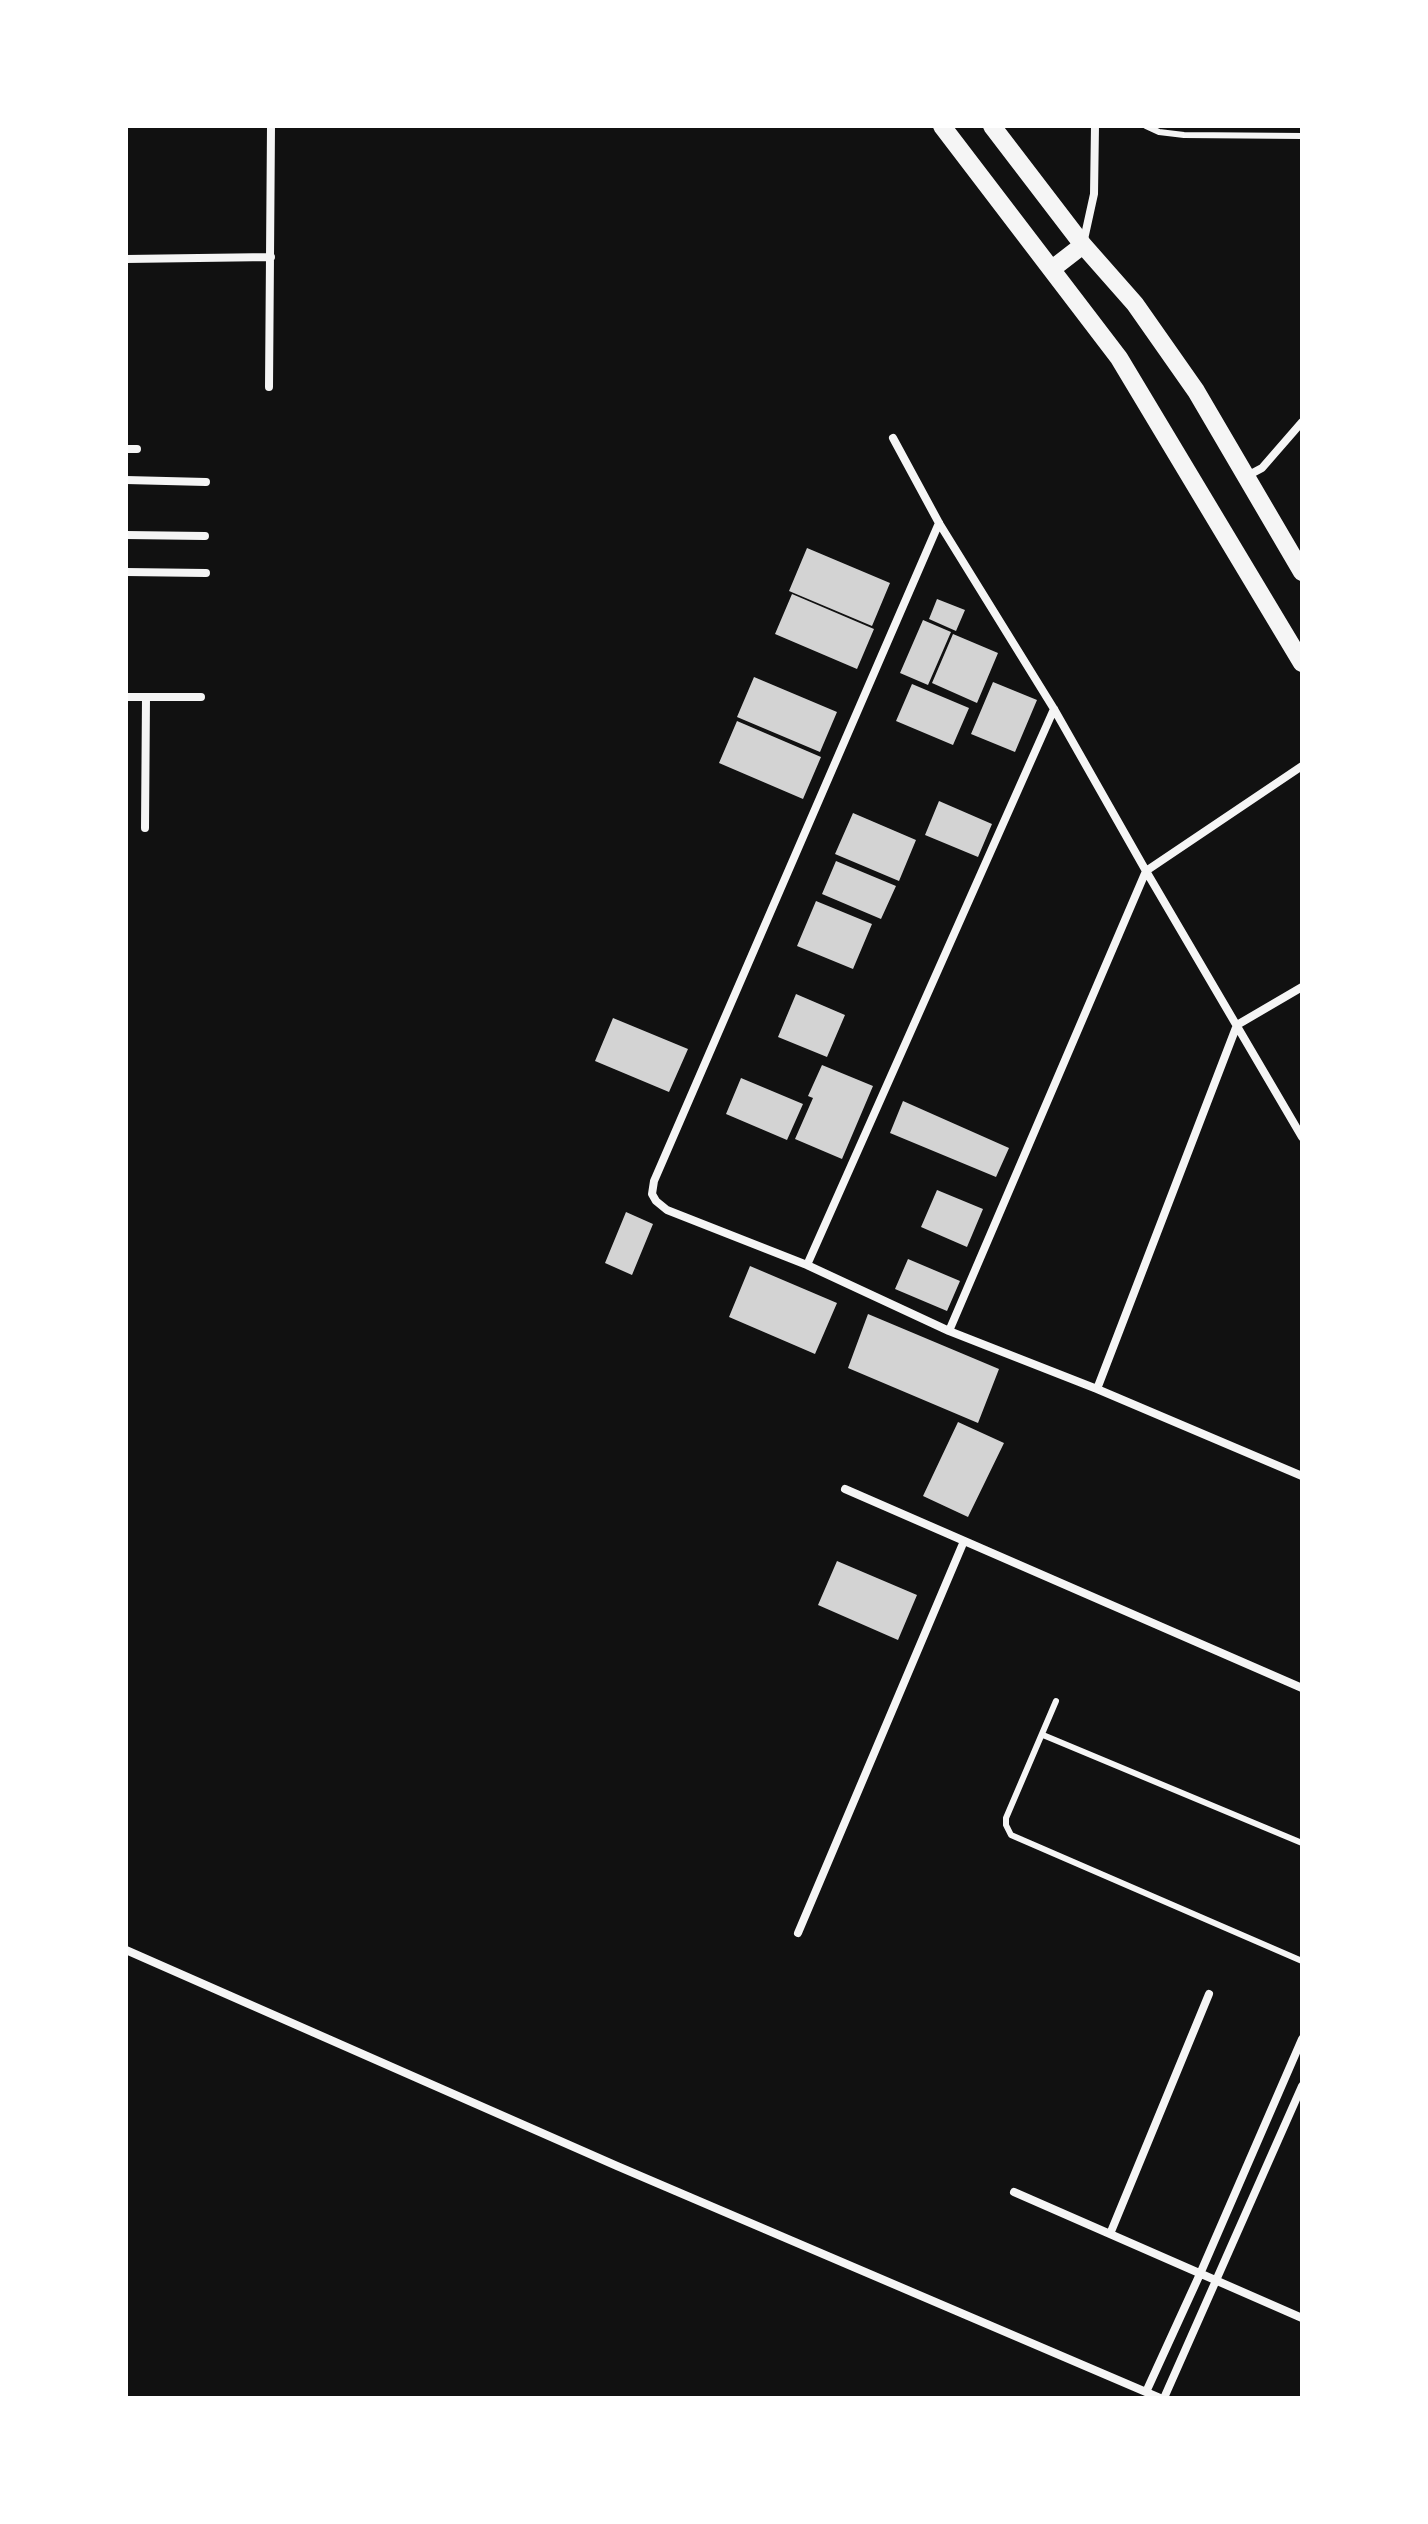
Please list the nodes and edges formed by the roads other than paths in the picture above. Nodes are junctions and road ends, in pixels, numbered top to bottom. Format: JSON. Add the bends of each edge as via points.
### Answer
{"nodes":[{"id":1,"x":271,"y":126,"type":"edge"},
{"id":2,"x":942,"y":126,"type":"edge"},
{"id":3,"x":992,"y":126,"type":"edge"},
{"id":4,"x":1095,"y":126,"type":"edge"},
{"id":5,"x":1146,"y":126,"type":"edge"},
{"id":6,"x":1302,"y":136,"type":"edge"},
{"id":7,"x":1083,"y":245,"type":"junction"},
{"id":8,"x":271,"y":257,"type":"junction"},
{"id":9,"x":126,"y":259,"type":"edge"},
{"id":10,"x":1052,"y":269,"type":"junction"},
{"id":11,"x":269,"y":387,"type":"dead end"},
{"id":12,"x":1302,"y":422,"type":"edge"},
{"id":13,"x":893,"y":438,"type":"dead end"},
{"id":14,"x":126,"y":449,"type":"edge"},
{"id":15,"x":137,"y":449,"type":"dead end"},
{"id":16,"x":1247,"y":476,"type":"junction"},
{"id":17,"x":126,"y":480,"type":"edge"},
{"id":18,"x":206,"y":482,"type":"dead end"},
{"id":19,"x":939,"y":523,"type":"junction"},
{"id":20,"x":126,"y":535,"type":"edge"},
{"id":21,"x":205,"y":536,"type":"dead end"},
{"id":22,"x":126,"y":572,"type":"edge"},
{"id":23,"x":1302,"y":572,"type":"edge"},
{"id":24,"x":206,"y":573,"type":"dead end"},
{"id":25,"x":1302,"y":663,"type":"edge"},
{"id":26,"x":126,"y":697,"type":"edge"},
{"id":27,"x":146,"y":697,"type":"junction"},
{"id":28,"x":201,"y":697,"type":"dead end"},
{"id":29,"x":1054,"y":709,"type":"junction"},
{"id":30,"x":1302,"y":766,"type":"edge"},
{"id":31,"x":145,"y":828,"type":"dead end"},
{"id":32,"x":1146,"y":871,"type":"junction"},
{"id":33,"x":1302,"y":987,"type":"edge"},
{"id":34,"x":1237,"y":1025,"type":"junction"},
{"id":35,"x":1302,"y":1137,"type":"edge"},
{"id":36,"x":807,"y":1265,"type":"junction"},
{"id":37,"x":949,"y":1331,"type":"junction"},
{"id":38,"x":1097,"y":1389,"type":"junction"},
{"id":39,"x":1302,"y":1476,"type":"edge"},
{"id":40,"x":845,"y":1489,"type":"dead end"},
{"id":41,"x":964,"y":1541,"type":"junction"},
{"id":42,"x":1302,"y":1688,"type":"edge"},
{"id":43,"x":1056,"y":1701,"type":"dead end"},
{"id":44,"x":1043,"y":1735,"type":"junction"},
{"id":45,"x":1302,"y":1843,"type":"edge"},
{"id":46,"x":798,"y":1933,"type":"dead end"},
{"id":47,"x":126,"y":1950,"type":"edge"},
{"id":48,"x":1302,"y":1961,"type":"edge"},
{"id":49,"x":1209,"y":1994,"type":"dead end"},
{"id":50,"x":1302,"y":2039,"type":"edge"},
{"id":51,"x":1302,"y":2086,"type":"edge"},
{"id":52,"x":1014,"y":2192,"type":"dead end"},
{"id":53,"x":1110,"y":2234,"type":"junction"},
{"id":54,"x":1200,"y":2274,"type":"junction"},
{"id":55,"x":1217,"y":2281,"type":"junction"},
{"id":56,"x":1302,"y":2318,"type":"edge"},
{"id":57,"x":1146,"y":2392,"type":"junction"},
{"id":58,"x":1162,"y":2398,"type":"edge"}],
"edges":[{"from":1,"to":8,"type":"street"},
{"from":2,"to":10,"type":"main road"},
{"from":3,"to":7,"type":"main road"},
{"from":4,"to":7,"type":"street","via":[[1094,194]]},
{"from":5,"to":6,"type":"lane","via":[[1184,135]]},
{"from":7,"to":10,"type":"main road"},
{"from":7,"to":16,"type":"main road","via":[[1135,304]]},
{"from":8,"to":9,"type":"street"},
{"from":8,"to":11,"type":"street"},
{"from":10,"to":25,"type":"main road","via":[[1119,358]]},
{"from":12,"to":16,"type":"street","via":[[1262,468]]},
{"from":13,"to":19,"type":"street"},
{"from":14,"to":15,"type":"street"},
{"from":16,"to":23,"type":"main road"},
{"from":17,"to":18,"type":"street"},
{"from":19,"to":29,"type":"street"},
{"from":19,"to":36,"type":"street","via":[[654,1181],[652,1194],[667,1210]]},
{"from":20,"to":21,"type":"street"},
{"from":22,"to":24,"type":"street"},
{"from":26,"to":27,"type":"street"},
{"from":27,"to":28,"type":"street"},
{"from":27,"to":31,"type":"street"},
{"from":29,"to":32,"type":"street"},
{"from":29,"to":36,"type":"street"},
{"from":30,"to":32,"type":"street"},
{"from":32,"to":34,"type":"street"},
{"from":32,"to":37,"type":"street"},
{"from":33,"to":34,"type":"street"},
{"from":34,"to":35,"type":"street"},
{"from":34,"to":38,"type":"street"},
{"from":36,"to":37,"type":"street"},
{"from":37,"to":38,"type":"street"},
{"from":38,"to":39,"type":"street"},
{"from":40,"to":41,"type":"street"},
{"from":41,"to":42,"type":"street"},
{"from":41,"to":46,"type":"street"},
{"from":43,"to":44,"type":"lane"},
{"from":44,"to":45,"type":"lane"},
{"from":44,"to":48,"type":"lane","via":[[1006,1818],[1011,1835]]},
{"from":47,"to":57,"type":"street"},
{"from":49,"to":53,"type":"street"},
{"from":50,"to":54,"type":"street"},
{"from":51,"to":55,"type":"street"},
{"from":52,"to":53,"type":"street"},
{"from":53,"to":54,"type":"street"},
{"from":54,"to":55,"type":"street"},
{"from":54,"to":57,"type":"street"},
{"from":55,"to":56,"type":"street"},
{"from":55,"to":58,"type":"street"},
{"from":57,"to":58,"type":"street"}]}
